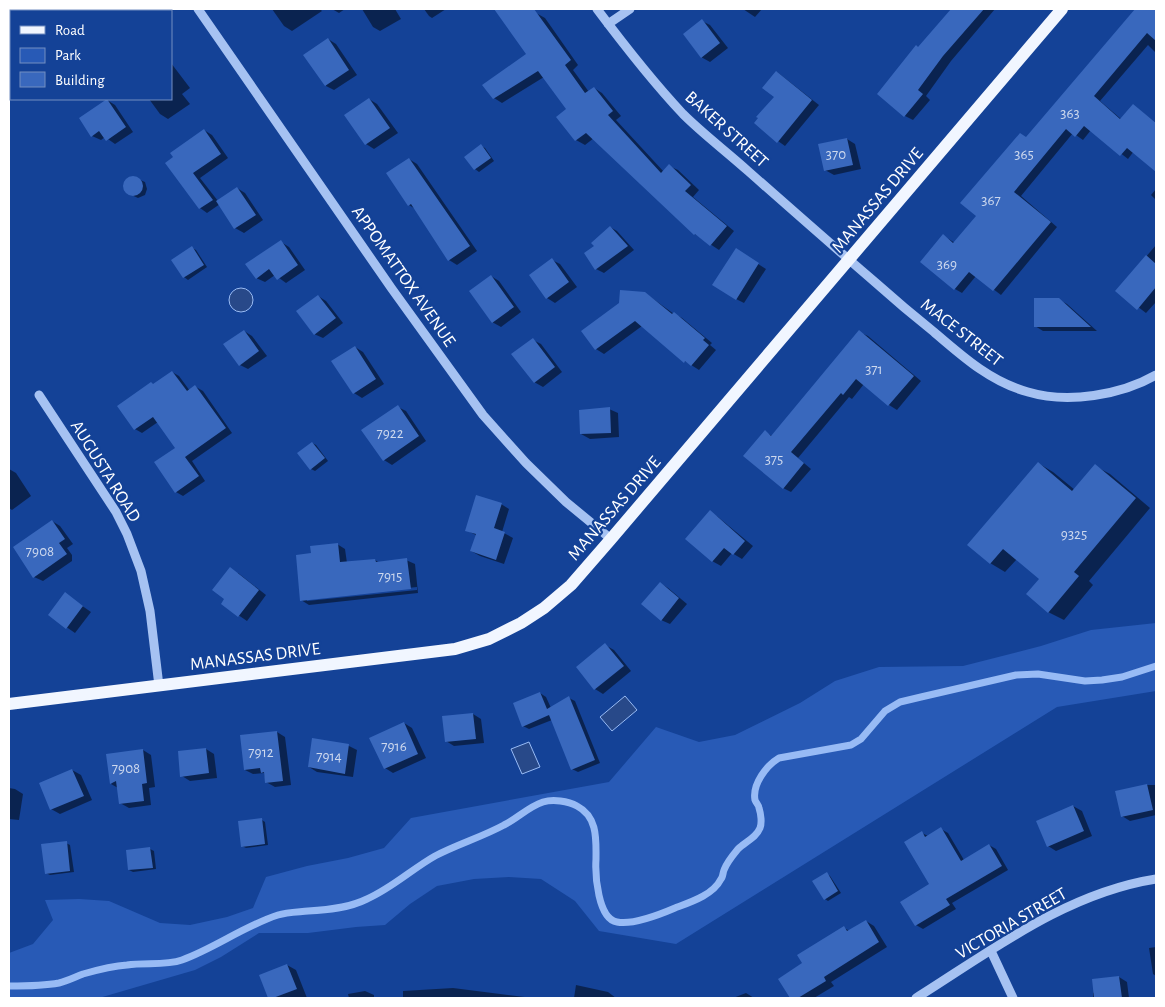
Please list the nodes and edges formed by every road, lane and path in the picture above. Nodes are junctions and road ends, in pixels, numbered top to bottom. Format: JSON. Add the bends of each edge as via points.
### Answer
{"nodes":[{"id":1,"x":198,"y":9,"type":"edge"},
{"id":2,"x":597,"y":9,"type":"edge"},
{"id":3,"x":630,"y":9,"type":"edge"},
{"id":4,"x":1062,"y":9,"type":"edge"},
{"id":5,"x":608,"y":24,"type":"junction"},
{"id":6,"x":849,"y":260,"type":"junction"},
{"id":7,"x":1156,"y":375,"type":"edge"},
{"id":8,"x":39,"y":395,"type":"dead end"},
{"id":9,"x":610,"y":539,"type":"junction"},
{"id":10,"x":159,"y":686,"type":"junction"},
{"id":11,"x":9,"y":704,"type":"edge"},
{"id":12,"x":1156,"y":879,"type":"edge"},
{"id":13,"x":991,"y":951,"type":"junction"},
{"id":14,"x":916,"y":998,"type":"edge"},
{"id":15,"x":1012,"y":998,"type":"edge"}],
"edges":[{"from":1,"to":9,"type":"street","name":"APPOMATTOX AVENUE","via":[[483,415],[526,464]]},
{"from":2,"to":5,"type":"street","name":"BAKER STREET"},
{"from":3,"to":5,"type":"street"},
{"from":4,"to":6,"type":"main road","name":"MANASSAS DRIVE"},
{"from":5,"to":6,"type":"street","name":"BAKER STREET","via":[[647,74],[685,115]]},
{"from":6,"to":7,"type":"street","name":"MACE STREET","via":[[960,355],[1009,385],[1044,396],[1075,396],[1125,389]]},
{"from":6,"to":9,"type":"main road","name":"MANASSAS DRIVE"},
{"from":8,"to":10,"type":"street","name":"AUGUSTA ROAD","via":[[127,534],[150,610]]},
{"from":9,"to":10,"type":"main road","name":"MANASSAS DRIVE","via":[[571,585],[544,608],[489,639],[455,649]]},
{"from":10,"to":11,"type":"main road","name":"MANASSAS DRIVE"},
{"from":12,"to":13,"type":"street","name":"VICTORIA STREET","via":[[1090,898],[1049,916]]},
{"from":13,"to":14,"type":"street","name":"VICTORIA STREET"},
{"from":13,"to":15,"type":"street"}]}
